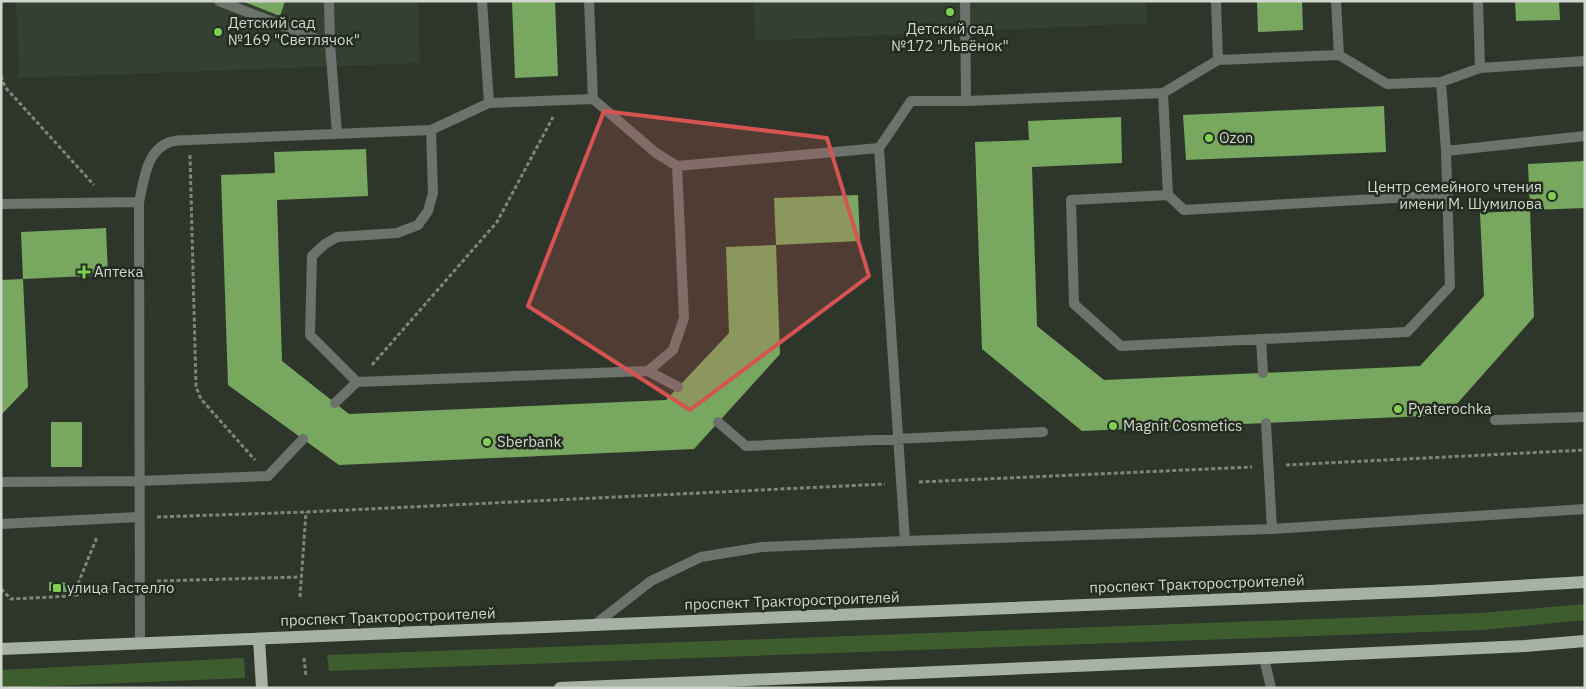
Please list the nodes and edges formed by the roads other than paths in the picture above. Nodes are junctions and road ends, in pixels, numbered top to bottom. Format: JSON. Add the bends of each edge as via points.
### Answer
{"nodes":[{"id":1,"x":219,"y":1,"type":"edge"},
{"id":2,"x":329,"y":1,"type":"edge"},
{"id":3,"x":482,"y":1,"type":"edge"},
{"id":4,"x":589,"y":1,"type":"edge"},
{"id":5,"x":965,"y":1,"type":"edge"},
{"id":6,"x":1216,"y":1,"type":"edge"},
{"id":7,"x":1336,"y":1,"type":"edge"},
{"id":8,"x":1478,"y":1,"type":"edge"},
{"id":9,"x":330,"y":44,"type":"junction"},
{"id":10,"x":1338,"y":55,"type":"junction"},
{"id":11,"x":1218,"y":60,"type":"junction"},
{"id":12,"x":1585,"y":62,"type":"edge"},
{"id":13,"x":1480,"y":68,"type":"junction"},
{"id":14,"x":1441,"y":82,"type":"junction"},
{"id":15,"x":1163,"y":93,"type":"junction"},
{"id":16,"x":593,"y":99,"type":"junction"},
{"id":17,"x":966,"y":101,"type":"junction"},
{"id":18,"x":489,"y":103,"type":"junction"},
{"id":19,"x":431,"y":130,"type":"junction"},
{"id":20,"x":337,"y":134,"type":"junction"},
{"id":21,"x":1585,"y":136,"type":"edge"},
{"id":22,"x":878,"y":148,"type":"junction"},
{"id":23,"x":1446,"y":151,"type":"junction"},
{"id":24,"x":677,"y":166,"type":"junction"},
{"id":25,"x":1168,"y":195,"type":"junction"},
{"id":26,"x":1448,"y":195,"type":"junction"},
{"id":27,"x":139,"y":202,"type":"junction"},
{"id":28,"x":1,"y":204,"type":"edge"},
{"id":29,"x":1261,"y":339,"type":"junction"},
{"id":30,"x":648,"y":371,"type":"junction"},
{"id":31,"x":1263,"y":373,"type":"dead end"},
{"id":32,"x":357,"y":382,"type":"junction"},
{"id":33,"x":678,"y":387,"type":"dead end"},
{"id":34,"x":336,"y":403,"type":"dead end"},
{"id":35,"x":1585,"y":417,"type":"edge"},
{"id":36,"x":1495,"y":420,"type":"dead end"},
{"id":37,"x":718,"y":422,"type":"dead end"},
{"id":38,"x":1266,"y":423,"type":"dead end"},
{"id":39,"x":1043,"y":432,"type":"dead end"},
{"id":40,"x":303,"y":439,"type":"dead end"},
{"id":41,"x":898,"y":439,"type":"junction"},
{"id":42,"x":139,"y":481,"type":"junction"},
{"id":43,"x":1,"y":482,"type":"edge"},
{"id":44,"x":1585,"y":509,"type":"edge"},
{"id":45,"x":139,"y":517,"type":"junction"},
{"id":46,"x":1,"y":524,"type":"edge"},
{"id":47,"x":1272,"y":529,"type":"junction"},
{"id":48,"x":905,"y":541,"type":"junction"},
{"id":49,"x":1585,"y":582,"type":"edge"},
{"id":50,"x":593,"y":626,"type":"junction"},
{"id":51,"x":260,"y":639,"type":"junction"},
{"id":52,"x":1585,"y":640,"type":"edge"},
{"id":53,"x":140,"y":644,"type":"junction"},
{"id":54,"x":1,"y":648,"type":"edge"},
{"id":55,"x":1264,"y":658,"type":"junction"},
{"id":56,"x":262,"y":688,"type":"edge"},
{"id":57,"x":560,"y":688,"type":"edge"},
{"id":58,"x":1271,"y":688,"type":"edge"}],
"edges":[{"from":1,"to":9,"type":"street"},
{"from":2,"to":9,"type":"street"},
{"from":3,"to":18,"type":"street"},
{"from":4,"to":16,"type":"street"},
{"from":5,"to":17,"type":"street"},
{"from":6,"to":11,"type":"street"},
{"from":7,"to":10,"type":"street"},
{"from":8,"to":13,"type":"street"},
{"from":9,"to":20,"type":"street"},
{"from":10,"to":11,"type":"street"},
{"from":10,"to":14,"type":"street","via":[[1387,84]]},
{"from":11,"to":15,"type":"street"},
{"from":12,"to":13,"type":"street"},
{"from":13,"to":14,"type":"street"},
{"from":14,"to":23,"type":"street"},
{"from":15,"to":17,"type":"street"},
{"from":15,"to":25,"type":"street"},
{"from":16,"to":18,"type":"street"},
{"from":16,"to":24,"type":"street","via":[[656,153]]},
{"from":17,"to":22,"type":"street","via":[[911,102]]},
{"from":18,"to":19,"type":"street"},
{"from":19,"to":20,"type":"street"},
{"from":19,"to":32,"type":"street","via":[[433,193],[428,211],[418,225],[397,233],[337,237],[312,256],[310,335]]},
{"from":20,"to":27,"type":"street","via":[[170,142],[156,150],[148,164]]},
{"from":21,"to":23,"type":"street"},
{"from":22,"to":24,"type":"street"},
{"from":22,"to":41,"type":"street"},
{"from":23,"to":26,"type":"street"},
{"from":24,"to":30,"type":"street","via":[[684,318],[674,350]]},
{"from":25,"to":26,"type":"street","via":[[1184,210]]},
{"from":25,"to":29,"type":"street","via":[[1071,200],[1074,304],[1121,346]]},
{"from":26,"to":29,"type":"street","via":[[1450,286],[1407,332]]},
{"from":27,"to":28,"type":"street"},
{"from":27,"to":42,"type":"street"},
{"from":29,"to":31,"type":"street"},
{"from":30,"to":32,"type":"street"},
{"from":30,"to":33,"type":"street"},
{"from":32,"to":34,"type":"street"},
{"from":35,"to":36,"type":"street"},
{"from":37,"to":41,"type":"street","via":[[746,446]]},
{"from":38,"to":47,"type":"street"},
{"from":39,"to":41,"type":"street"},
{"from":40,"to":42,"type":"street","via":[[268,476]]},
{"from":41,"to":48,"type":"street"},
{"from":42,"to":43,"type":"street"},
{"from":42,"to":45,"type":"street"},
{"from":44,"to":47,"type":"street"},
{"from":45,"to":46,"type":"street"},
{"from":45,"to":53,"type":"street"},
{"from":47,"to":48,"type":"street"},
{"from":48,"to":50,"type":"street","via":[[762,547],[701,558],[651,580]]},
{"from":49,"to":50,"type":"main road","name":"проспект Тракторостроителей"},
{"from":50,"to":51,"type":"main road","name":"проспект Тракторостроителей"},
{"from":51,"to":53,"type":"main road","name":"проспект Тракторостроителей"},
{"from":51,"to":56,"type":"main road"},
{"from":52,"to":55,"type":"main road","via":[[1524,646]]},
{"from":53,"to":54,"type":"main road","name":"проспект Тракторостроителей"},
{"from":55,"to":57,"type":"main road"},
{"from":55,"to":58,"type":"street"}]}
